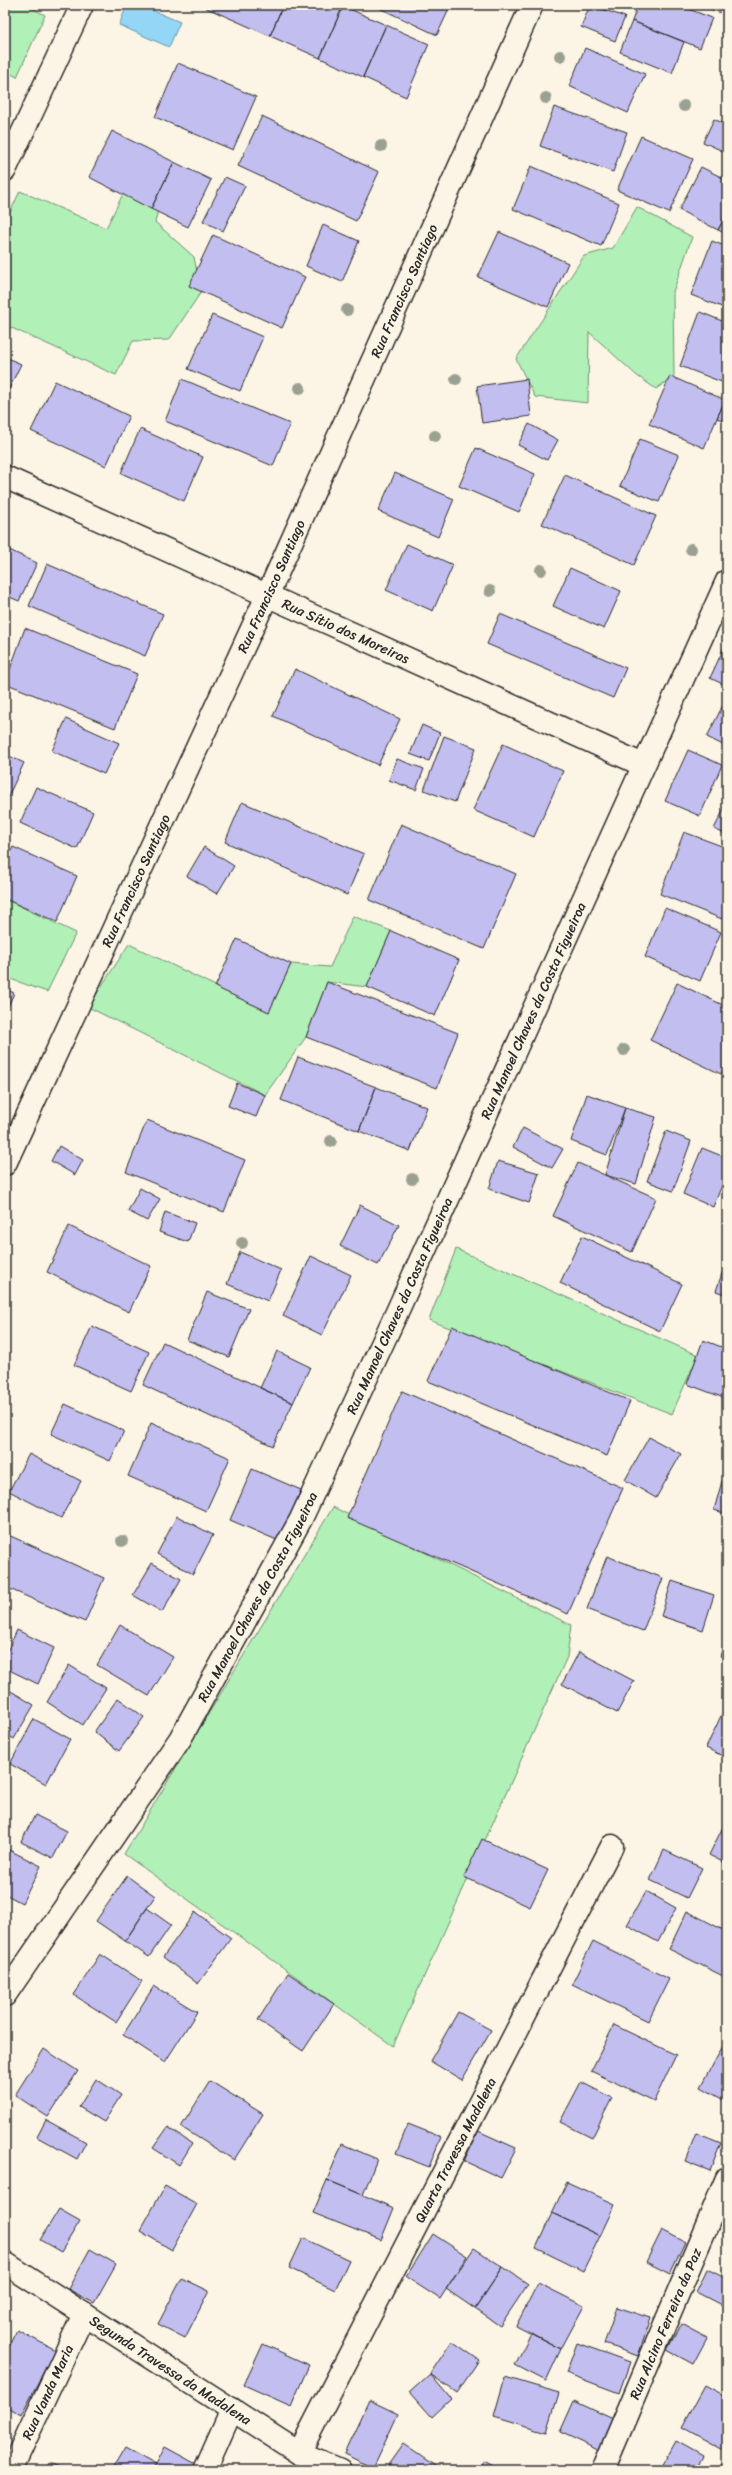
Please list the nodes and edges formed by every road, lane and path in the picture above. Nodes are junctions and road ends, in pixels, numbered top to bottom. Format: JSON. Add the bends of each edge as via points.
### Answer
{"nodes":[{"id":1,"x":82,"y":5,"type":"edge"},
{"id":2,"x":532,"y":5,"type":"edge"},
{"id":3,"x":5,"y":170,"type":"edge"},
{"id":4,"x":5,"y":477,"type":"edge"},
{"id":5,"x":727,"y":581,"type":"edge"},
{"id":6,"x":267,"y":596,"type":"junction"},
{"id":7,"x":643,"y":765,"type":"junction"},
{"id":8,"x":5,"y":1164,"type":"edge"},
{"id":9,"x":612,"y":1846,"type":"dead end"},
{"id":10,"x":5,"y":1995,"type":"edge"},
{"id":11,"x":727,"y":2178,"type":"edge"},
{"id":12,"x":5,"y":2263,"type":"edge"},
{"id":13,"x":84,"y":2314,"type":"junction"},
{"id":14,"x":232,"y":2409,"type":"junction"},
{"id":15,"x":299,"y":2453,"type":"junction"},
{"id":16,"x":10,"y":2470,"type":"edge"},
{"id":17,"x":205,"y":2470,"type":"edge"},
{"id":18,"x":340,"y":2470,"type":"edge"},
{"id":19,"x":603,"y":2470,"type":"edge"}],
"edges":[{"from":1,"to":3,"type":"street"},
{"from":2,"to":6,"type":"street","name":"Rua Francisco Santiago"},
{"from":4,"to":6,"type":"street","name":"Rua Sítio dos Moreiras"},
{"from":5,"to":7,"type":"street","name":"Rua Manoel Chaves da Costa Figueiroa"},
{"from":6,"to":7,"type":"street","name":"Rua Sítio dos Moreiras"},
{"from":6,"to":8,"type":"street","name":"Rua Francisco Santiago"},
{"from":7,"to":10,"type":"street","name":"Rua Manoel Chaves da Costa Figueiroa","via":[[397,1312],[300,1519],[180,1739]]},
{"from":9,"to":15,"type":"street","name":"Quarta Travessa Madalena"},
{"from":11,"to":19,"type":"street","name":"Rua Alcino Ferreira da Paz"},
{"from":12,"to":13,"type":"street","name":"Segunda Travessa da Madalena"},
{"from":13,"to":14,"type":"street","name":"Segunda Travessa da Madalena"},
{"from":13,"to":16,"type":"street","name":"Rua Vanda Maria"},
{"from":14,"to":15,"type":"street","name":"Segunda Travessa da Madalena"},
{"from":14,"to":17,"type":"street"},
{"from":15,"to":18,"type":"street","name":"Segunda Travessa da Madalena"}]}
